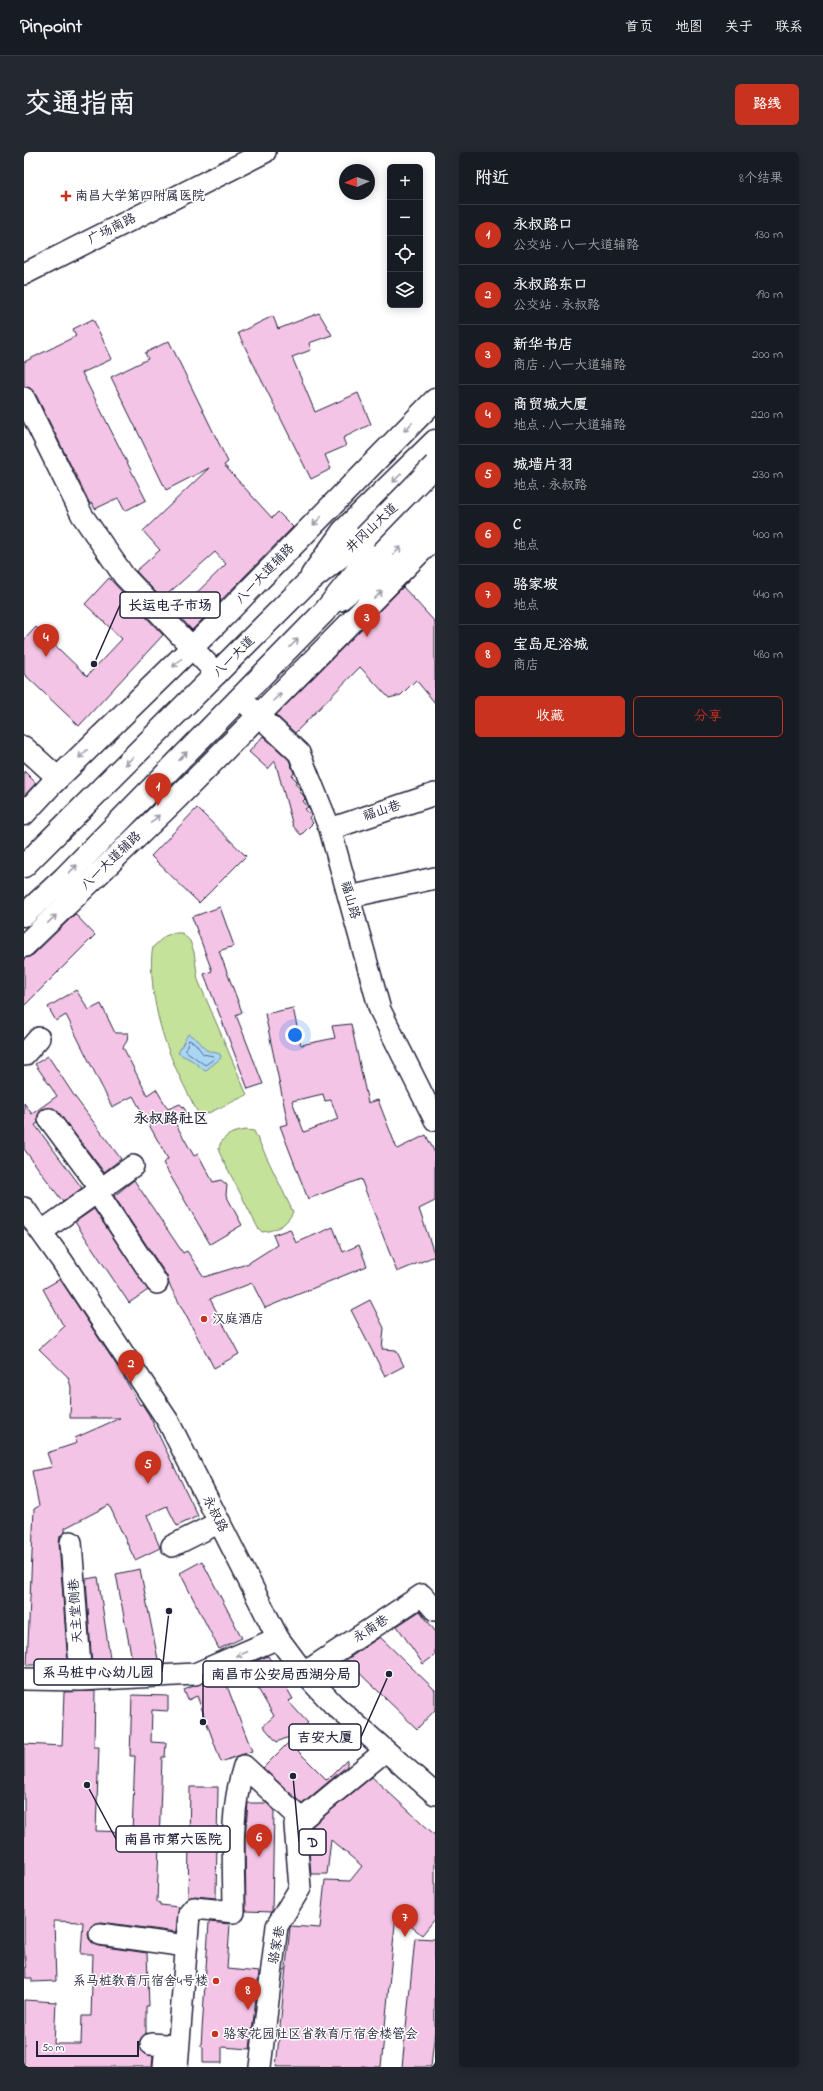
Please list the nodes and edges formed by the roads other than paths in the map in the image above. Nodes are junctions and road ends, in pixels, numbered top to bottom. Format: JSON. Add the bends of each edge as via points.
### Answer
{"nodes":[{"id":1,"x":238,"y":152,"type":"edge"},
{"id":2,"x":265,"y":152,"type":"edge"},
{"id":3,"x":24,"y":258,"type":"edge"},
{"id":4,"x":24,"y":274,"type":"edge"},
{"id":5,"x":24,"y":398,"type":"edge"},
{"id":6,"x":435,"y":400,"type":"edge"},
{"id":7,"x":435,"y":441,"type":"edge"},
{"id":8,"x":435,"y":465,"type":"edge"},
{"id":9,"x":435,"y":487,"type":"edge"},
{"id":10,"x":435,"y":512,"type":"edge"},
{"id":11,"x":435,"y":537,"type":"edge"},
{"id":12,"x":370,"y":544,"type":"junction"},
{"id":13,"x":305,"y":585,"type":"junction"},
{"id":14,"x":324,"y":612,"type":"junction"},
{"id":15,"x":192,"y":648,"type":"junction"},
{"id":16,"x":218,"y":674,"type":"junction"},
{"id":17,"x":240,"y":698,"type":"junction"},
{"id":18,"x":258,"y":715,"type":"junction"},
{"id":19,"x":24,"y":748,"type":"edge"},
{"id":20,"x":58,"y":778,"type":"junction"},
{"id":21,"x":435,"y":794,"type":"edge"},
{"id":22,"x":24,"y":814,"type":"edge"},
{"id":23,"x":330,"y":829,"type":"junction"},
{"id":24,"x":24,"y":866,"type":"edge"},
{"id":25,"x":435,"y":878,"type":"edge"},
{"id":26,"x":349,"y":897,"type":"junction"},
{"id":27,"x":24,"y":915,"type":"edge"},
{"id":28,"x":24,"y":946,"type":"edge"},
{"id":29,"x":39,"y":1038,"type":"dead end"},
{"id":30,"x":24,"y":1055,"type":"edge"},
{"id":31,"x":49,"y":1119,"type":"dead end"},
{"id":32,"x":435,"y":1120,"type":"edge"},
{"id":33,"x":133,"y":1166,"type":"dead end"},
{"id":34,"x":99,"y":1191,"type":"junction"},
{"id":35,"x":24,"y":1208,"type":"edge"},
{"id":36,"x":41,"y":1232,"type":"junction"},
{"id":37,"x":157,"y":1283,"type":"dead end"},
{"id":38,"x":220,"y":1522,"type":"junction"},
{"id":39,"x":71,"y":1542,"type":"dead end"},
{"id":40,"x":172,"y":1546,"type":"dead end"},
{"id":41,"x":435,"y":1610,"type":"edge"},
{"id":42,"x":278,"y":1638,"type":"junction"},
{"id":43,"x":304,"y":1673,"type":"junction"},
{"id":44,"x":24,"y":1679,"type":"edge"},
{"id":45,"x":81,"y":1680,"type":"junction"},
{"id":46,"x":386,"y":1750,"type":"junction"},
{"id":47,"x":435,"y":1794,"type":"edge"},
{"id":48,"x":302,"y":1820,"type":"junction"},
{"id":49,"x":100,"y":1934,"type":"dead end"},
{"id":50,"x":186,"y":1946,"type":"junction"},
{"id":51,"x":151,"y":2044,"type":"dead end"},
{"id":52,"x":164,"y":2067,"type":"edge"},
{"id":53,"x":177,"y":2067,"type":"edge"},
{"id":54,"x":260,"y":2067,"type":"edge"}],
"edges":[{"from":1,"to":3,"type":"street"},
{"from":2,"to":4,"type":"street","name":"广场南路"},
{"from":5,"to":15,"type":"street","via":[[82,515],[124,576]]},
{"from":6,"to":15,"type":"main road","name":"八一大道辅路","one_way":true},
{"from":7,"to":13,"type":"main road","name":"八一大道","one_way":true,"via":[[343,531]]},
{"from":8,"to":12,"type":"main road","name":"井冈山大道","bridge":true},
{"from":9,"to":12,"type":"main road","name":"井冈山大道"},
{"from":14,"to":10,"type":"main road","one_way":true,"via":[[387,562]]},
{"from":18,"to":11,"type":"main road","name":"八一大道辅路","one_way":true},
{"from":12,"to":13,"type":"main road","name":"井冈山大道"},
{"from":12,"to":14,"type":"main road","name":"井冈山大道"},
{"from":13,"to":16,"type":"main road","name":"八一大道"},
{"from":17,"to":14,"type":"main road","one_way":true},
{"from":15,"to":16,"type":"street"},
{"from":15,"to":20,"type":"main road","name":"八一大道辅路","one_way":true},
{"from":16,"to":24,"type":"main road","name":"八一大道","one_way":true},
{"from":17,"to":18,"type":"street","name":"福山路"},
{"from":27,"to":17,"type":"main road","one_way":true,"via":[[64,878]]},
{"from":18,"to":23,"type":"street","name":"福山路","via":[[300,753]]},
{"from":28,"to":18,"type":"main road","name":"八一大道辅路","one_way":true},
{"from":19,"to":20,"type":"street"},
{"from":20,"to":22,"type":"main road","name":"八一大道辅路"},
{"from":21,"to":23,"type":"street","name":"福山巷"},
{"from":23,"to":26,"type":"street","name":"福山路"},
{"from":25,"to":26,"type":"street"},
{"from":26,"to":32,"type":"street","name":"福山路","via":[[380,1010]]},
{"from":29,"to":30,"type":"street"},
{"from":31,"to":34,"type":"street"},
{"from":33,"to":34,"type":"street"},
{"from":34,"to":36,"type":"street"},
{"from":34,"to":37,"type":"street"},
{"from":35,"to":36,"type":"street","name":"永叔路"},
{"from":36,"to":38,"type":"street","name":"永叔路","via":[[168,1421]]},
{"from":38,"to":40,"type":"street"},
{"from":38,"to":42,"type":"street","name":"永叔路"},
{"from":39,"to":45,"type":"street","name":"天主堂侧巷"},
{"from":41,"to":43,"type":"street","name":"永南巷","via":[[422,1595]]},
{"from":42,"to":43,"type":"street","name":"永叔路"},
{"from":42,"to":45,"type":"street","one_way":true,"via":[[194,1674]]},
{"from":43,"to":46,"type":"street","name":"永叔路","via":[[333,1704]]},
{"from":44,"to":45,"type":"street"},
{"from":46,"to":47,"type":"street","name":"永叔路"},
{"from":46,"to":48,"type":"street","name":"骆家巷"},
{"from":48,"to":50,"type":"street","via":[[244,1766],[237,1788],[234,1818],[234,1912],[194,1908],[189,1914]]},
{"from":48,"to":54,"type":"street","name":"骆家巷","via":[[295,1824],[300,1888],[277,1926]]},
{"from":49,"to":50,"type":"street"},
{"from":50,"to":53,"type":"street"},
{"from":51,"to":52,"type":"street","via":[[166,2045]]}]}
